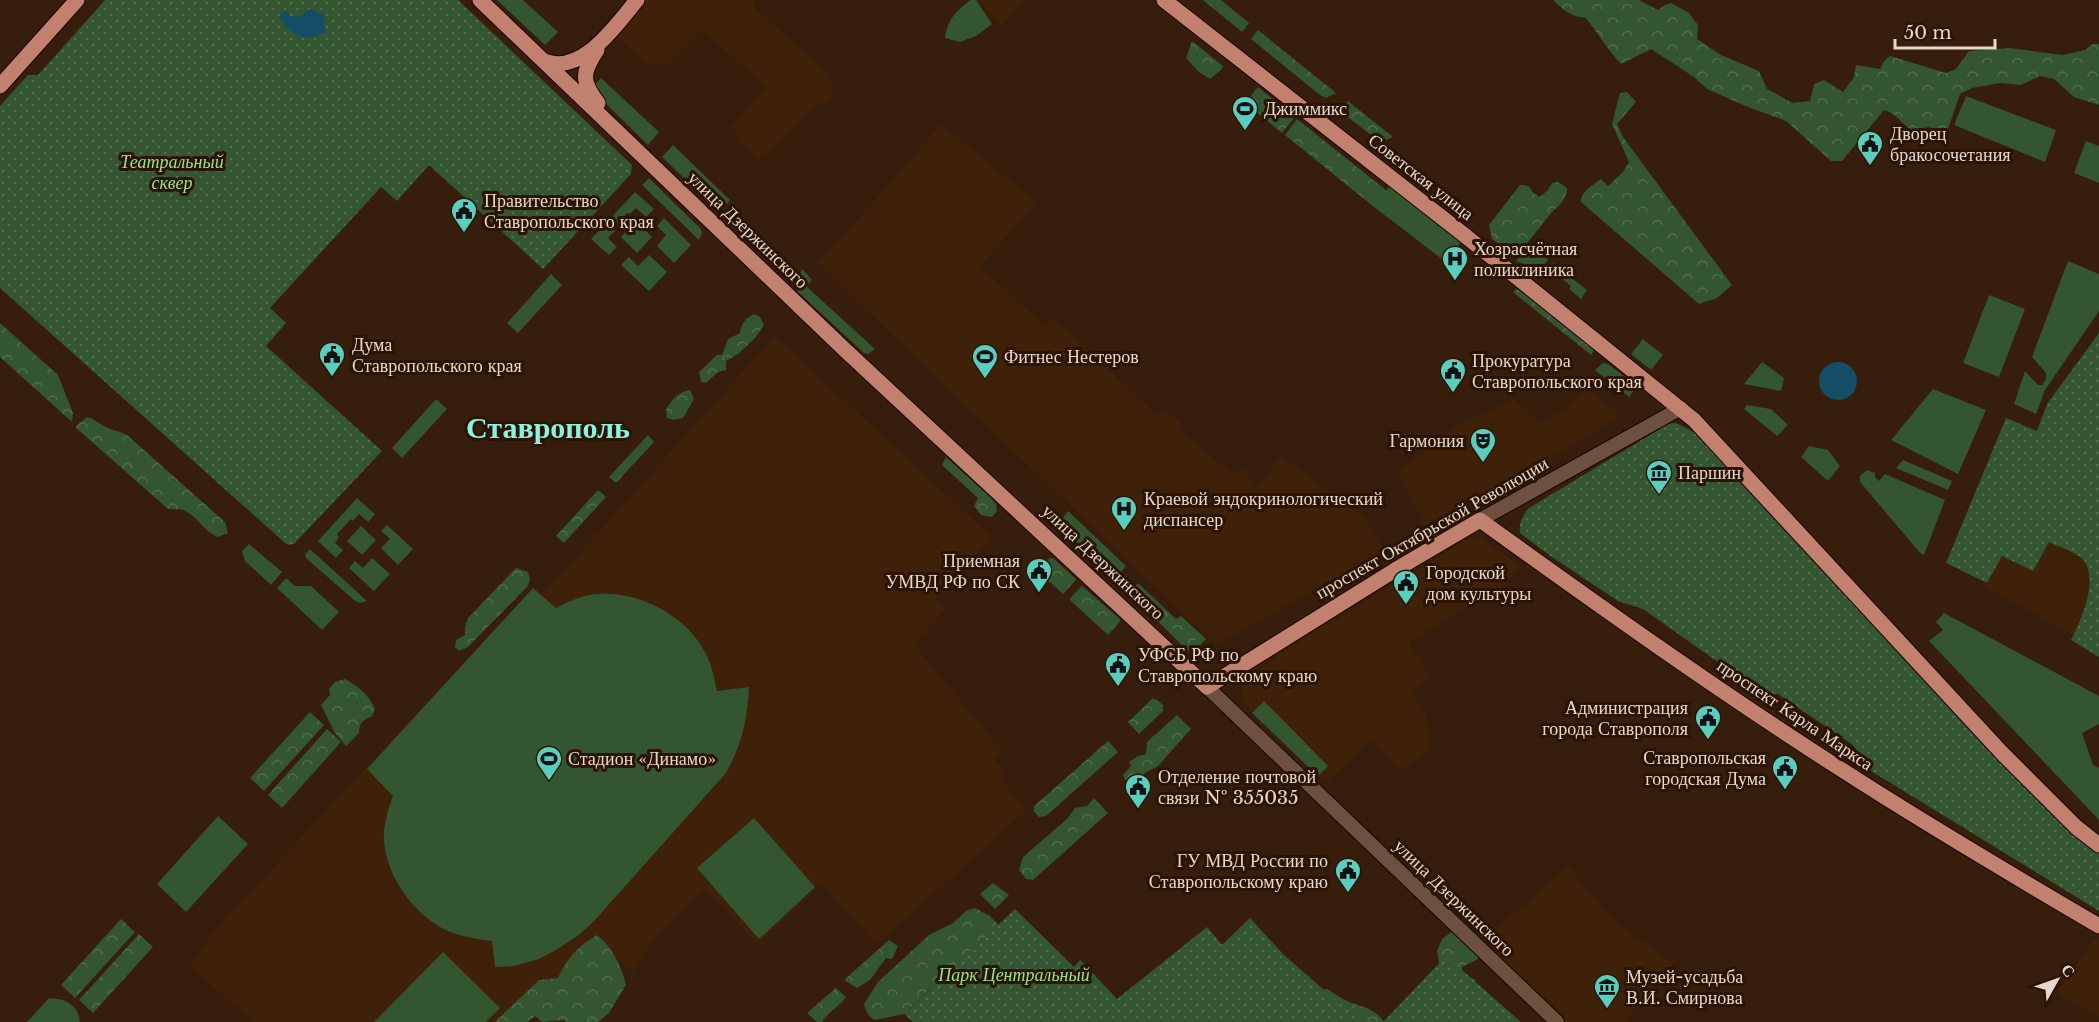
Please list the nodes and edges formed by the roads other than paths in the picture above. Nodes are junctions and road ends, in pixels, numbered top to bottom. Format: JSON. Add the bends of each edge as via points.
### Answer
{"nodes":[{"id":1,"x":77,"y":0,"type":"edge"},
{"id":2,"x":480,"y":0,"type":"edge"},
{"id":3,"x":638,"y":0,"type":"edge"},
{"id":4,"x":1164,"y":0,"type":"edge"},
{"id":5,"x":605,"y":38,"type":"junction"},
{"id":6,"x":542,"y":59,"type":"junction"},
{"id":7,"x":0,"y":86,"type":"edge"},
{"id":8,"x":619,"y":134,"type":"junction"},
{"id":9,"x":1681,"y":408,"type":"junction"},
{"id":10,"x":1480,"y":520,"type":"junction"},
{"id":11,"x":1207,"y":687,"type":"junction"},
{"id":12,"x":2099,"y":845,"type":"edge"},
{"id":13,"x":2099,"y":926,"type":"edge"},
{"id":14,"x":1557,"y":1022,"type":"edge"}],
"edges":[{"from":1,"to":7,"type":"main road"},
{"from":2,"to":6,"type":"main road","name":"улица Дзержинского"},
{"from":3,"to":5,"type":"main road"},
{"from":4,"to":9,"type":"main road","name":"Советская улица"},
{"from":5,"to":6,"type":"main road","via":[[575,61],[554,64]]},
{"from":5,"to":8,"type":"main road","name":"улица Дзержинского","via":[[587,66],[586,84]]},
{"from":6,"to":8,"type":"main road","name":"улица Дзержинского"},
{"from":8,"to":11,"type":"main road","name":"улица Дзержинского"},
{"from":9,"to":10,"type":"street","name":"проспект Октябрьской Революции"},
{"from":9,"to":12,"type":"main road","via":[[1995,745]]},
{"from":10,"to":11,"type":"main road","name":"проспект Октябрьской Революции"},
{"from":10,"to":13,"type":"main road","name":"проспект Карла Маркса","via":[[1841,769]]},
{"from":11,"to":14,"type":"street","name":"улица Дзержинского"}]}
